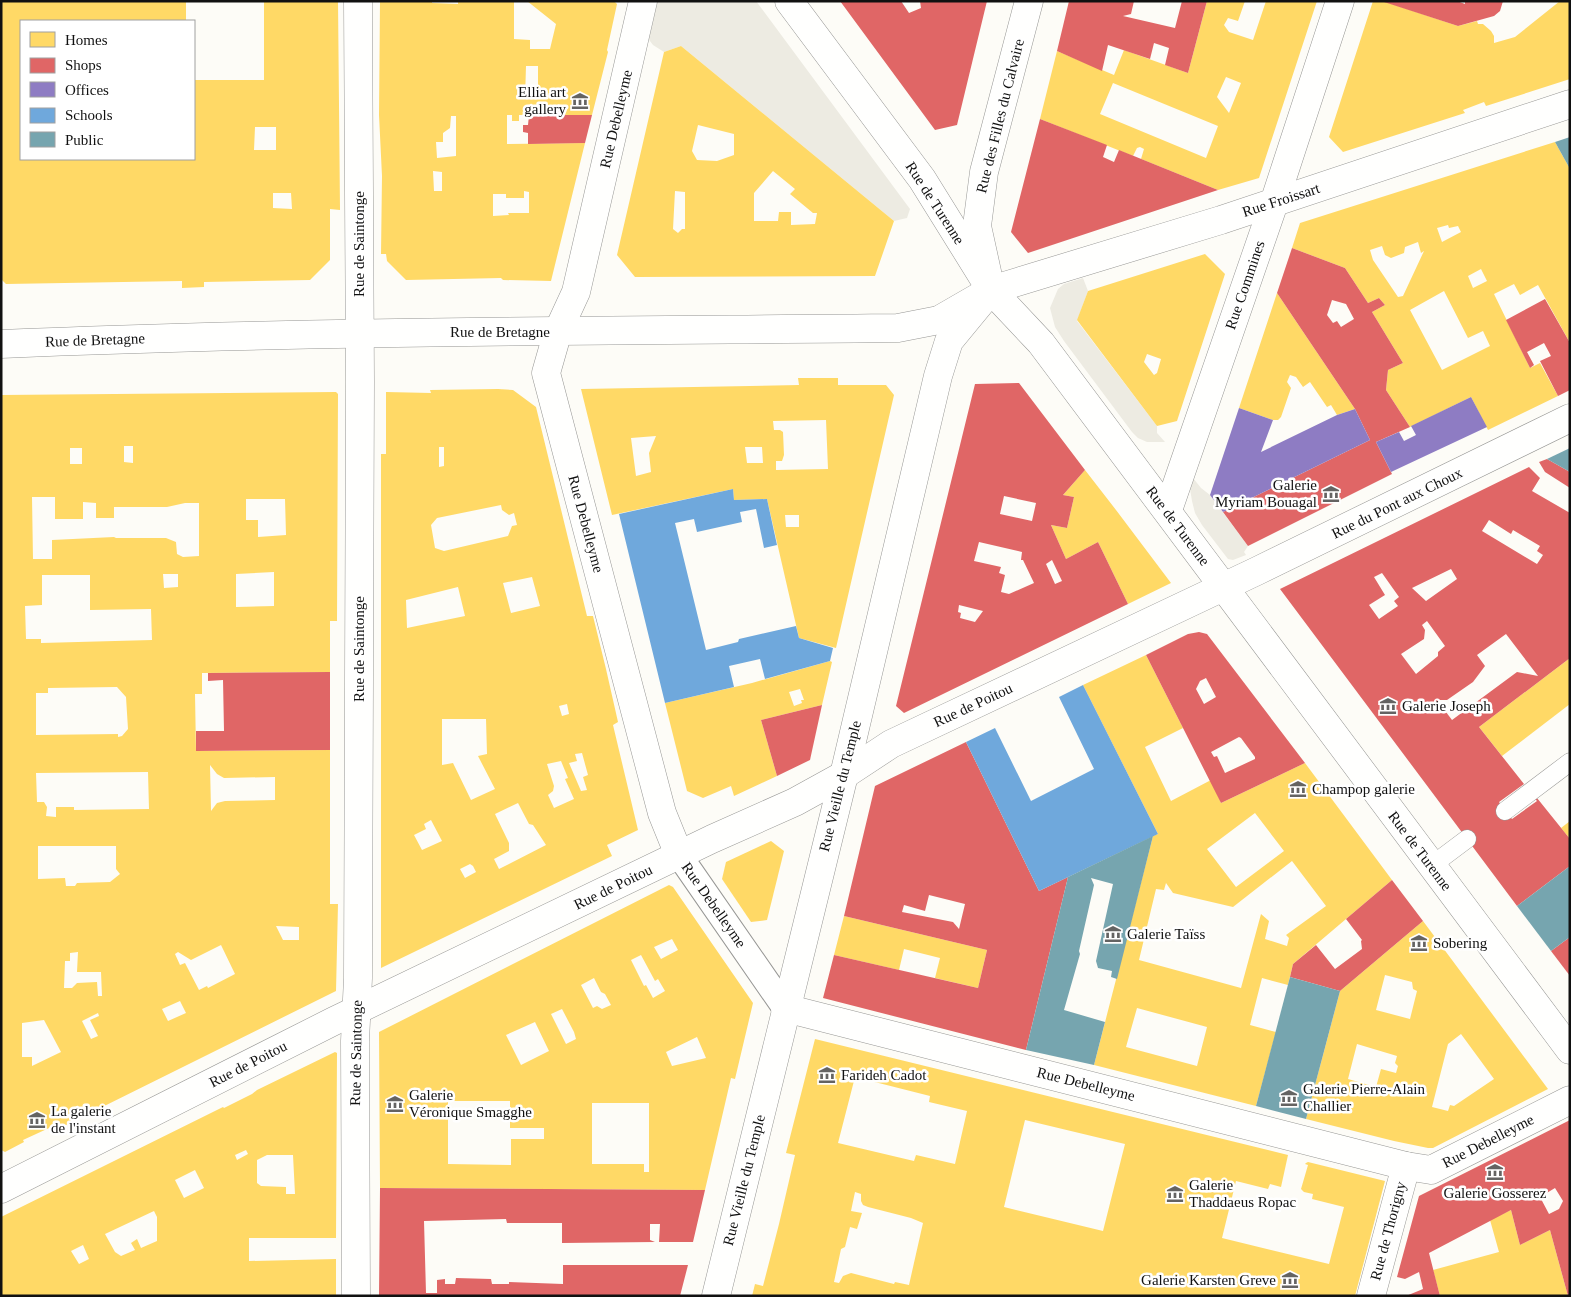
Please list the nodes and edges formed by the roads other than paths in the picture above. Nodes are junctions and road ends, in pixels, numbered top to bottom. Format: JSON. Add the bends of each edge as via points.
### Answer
{"nodes":[{"id":1,"x":358,"y":1,"type":"edge"},
{"id":2,"x":643,"y":1,"type":"edge"},
{"id":3,"x":789,"y":1,"type":"edge"},
{"id":4,"x":1028,"y":1,"type":"edge"},
{"id":5,"x":1340,"y":1,"type":"edge"},
{"id":6,"x":1570,"y":104,"type":"edge"},
{"id":7,"x":1274,"y":203,"type":"junction"},
{"id":8,"x":991,"y":290,"type":"junction"},
{"id":9,"x":558,"y":331,"type":"junction"},
{"id":10,"x":360,"y":334,"type":"junction"},
{"id":11,"x":1,"y":344,"type":"edge"},
{"id":12,"x":1570,"y":418,"type":"edge"},
{"id":13,"x":1168,"y":510,"type":"junction"},
{"id":14,"x":1224,"y":587,"type":"junction"},
{"id":15,"x":1570,"y":762,"type":"edge"},
{"id":16,"x":844,"y":776,"type":"junction"},
{"id":17,"x":1505,"y":811,"type":"dead end"},
{"id":18,"x":1468,"y":839,"type":"dead end"},
{"id":19,"x":679,"y":855,"type":"junction"},
{"id":20,"x":1431,"y":866,"type":"junction"},
{"id":21,"x":785,"y":1008,"type":"junction"},
{"id":22,"x":357,"y":1010,"type":"junction"},
{"id":23,"x":1570,"y":1050,"type":"edge"},
{"id":24,"x":1570,"y":1100,"type":"edge"},
{"id":25,"x":1406,"y":1166,"type":"junction"},
{"id":26,"x":1,"y":1189,"type":"edge"},
{"id":27,"x":356,"y":1296,"type":"edge"},
{"id":28,"x":716,"y":1296,"type":"edge"},
{"id":29,"x":1371,"y":1296,"type":"edge"}],
"edges":[{"from":1,"to":10,"type":"street","name":"Rue de Saintonge"},
{"from":2,"to":9,"type":"street","name":"Rue Debelleyme","via":[[576,292]]},
{"from":3,"to":8,"type":"street","name":"Rue de Turenne","via":[[922,179]]},
{"from":4,"to":8,"type":"street","name":"Rue des Filles du Calvaire","via":[[984,172],[977,226]]},
{"from":5,"to":7,"type":"street","name":"Rue Commines"},
{"from":6,"to":7,"type":"street","name":"Rue Froissart"},
{"from":7,"to":8,"type":"street","name":"Rue Froissart"},
{"from":7,"to":13,"type":"street","name":"Rue Commines"},
{"from":8,"to":9,"type":"street","name":"Rue de Bretagne","via":[[938,320],[898,328]]},
{"from":8,"to":13,"type":"street","name":"Rue de Turenne","via":[[1041,343]]},
{"from":8,"to":16,"type":"street","name":"Rue Vieille du Temple","via":[[949,341],[938,376]]},
{"from":9,"to":10,"type":"street","name":"Rue de Bretagne"},
{"from":9,"to":19,"type":"street","name":"Rue Debelleyme","via":[[546,373],[662,813]]},
{"from":10,"to":11,"type":"street","name":"Rue de Bretagne"},
{"from":10,"to":22,"type":"street","name":"Rue de Saintonge"},
{"from":12,"to":14,"type":"street","name":"Rue du Pont aux Choux"},
{"from":13,"to":14,"type":"street","name":"Rue de Turenne"},
{"from":14,"to":16,"type":"street","name":"Rue de Poitou","via":[[891,744]]},
{"from":14,"to":20,"type":"street","name":"Rue de Turenne"},
{"from":15,"to":17,"type":"lane"},
{"from":16,"to":19,"type":"street","name":"Rue de Poitou"},
{"from":16,"to":21,"type":"street","name":"Rue Vieille du Temple"},
{"from":18,"to":20,"type":"lane"},
{"from":19,"to":21,"type":"street","name":"Rue Debelleyme"},
{"from":19,"to":22,"type":"street","name":"Rue de Poitou"},
{"from":20,"to":23,"type":"street","name":"Rue de Turenne"},
{"from":21,"to":25,"type":"street","name":"Rue Debelleyme"},
{"from":21,"to":28,"type":"street","name":"Rue Vieille du Temple"},
{"from":22,"to":26,"type":"street","name":"Rue de Poitou"},
{"from":22,"to":27,"type":"street","name":"Rue de Saintonge"},
{"from":24,"to":25,"type":"street","name":"Rue Debelleyme","via":[[1431,1170]]},
{"from":25,"to":29,"type":"street","name":"Rue de Thorigny"}]}
